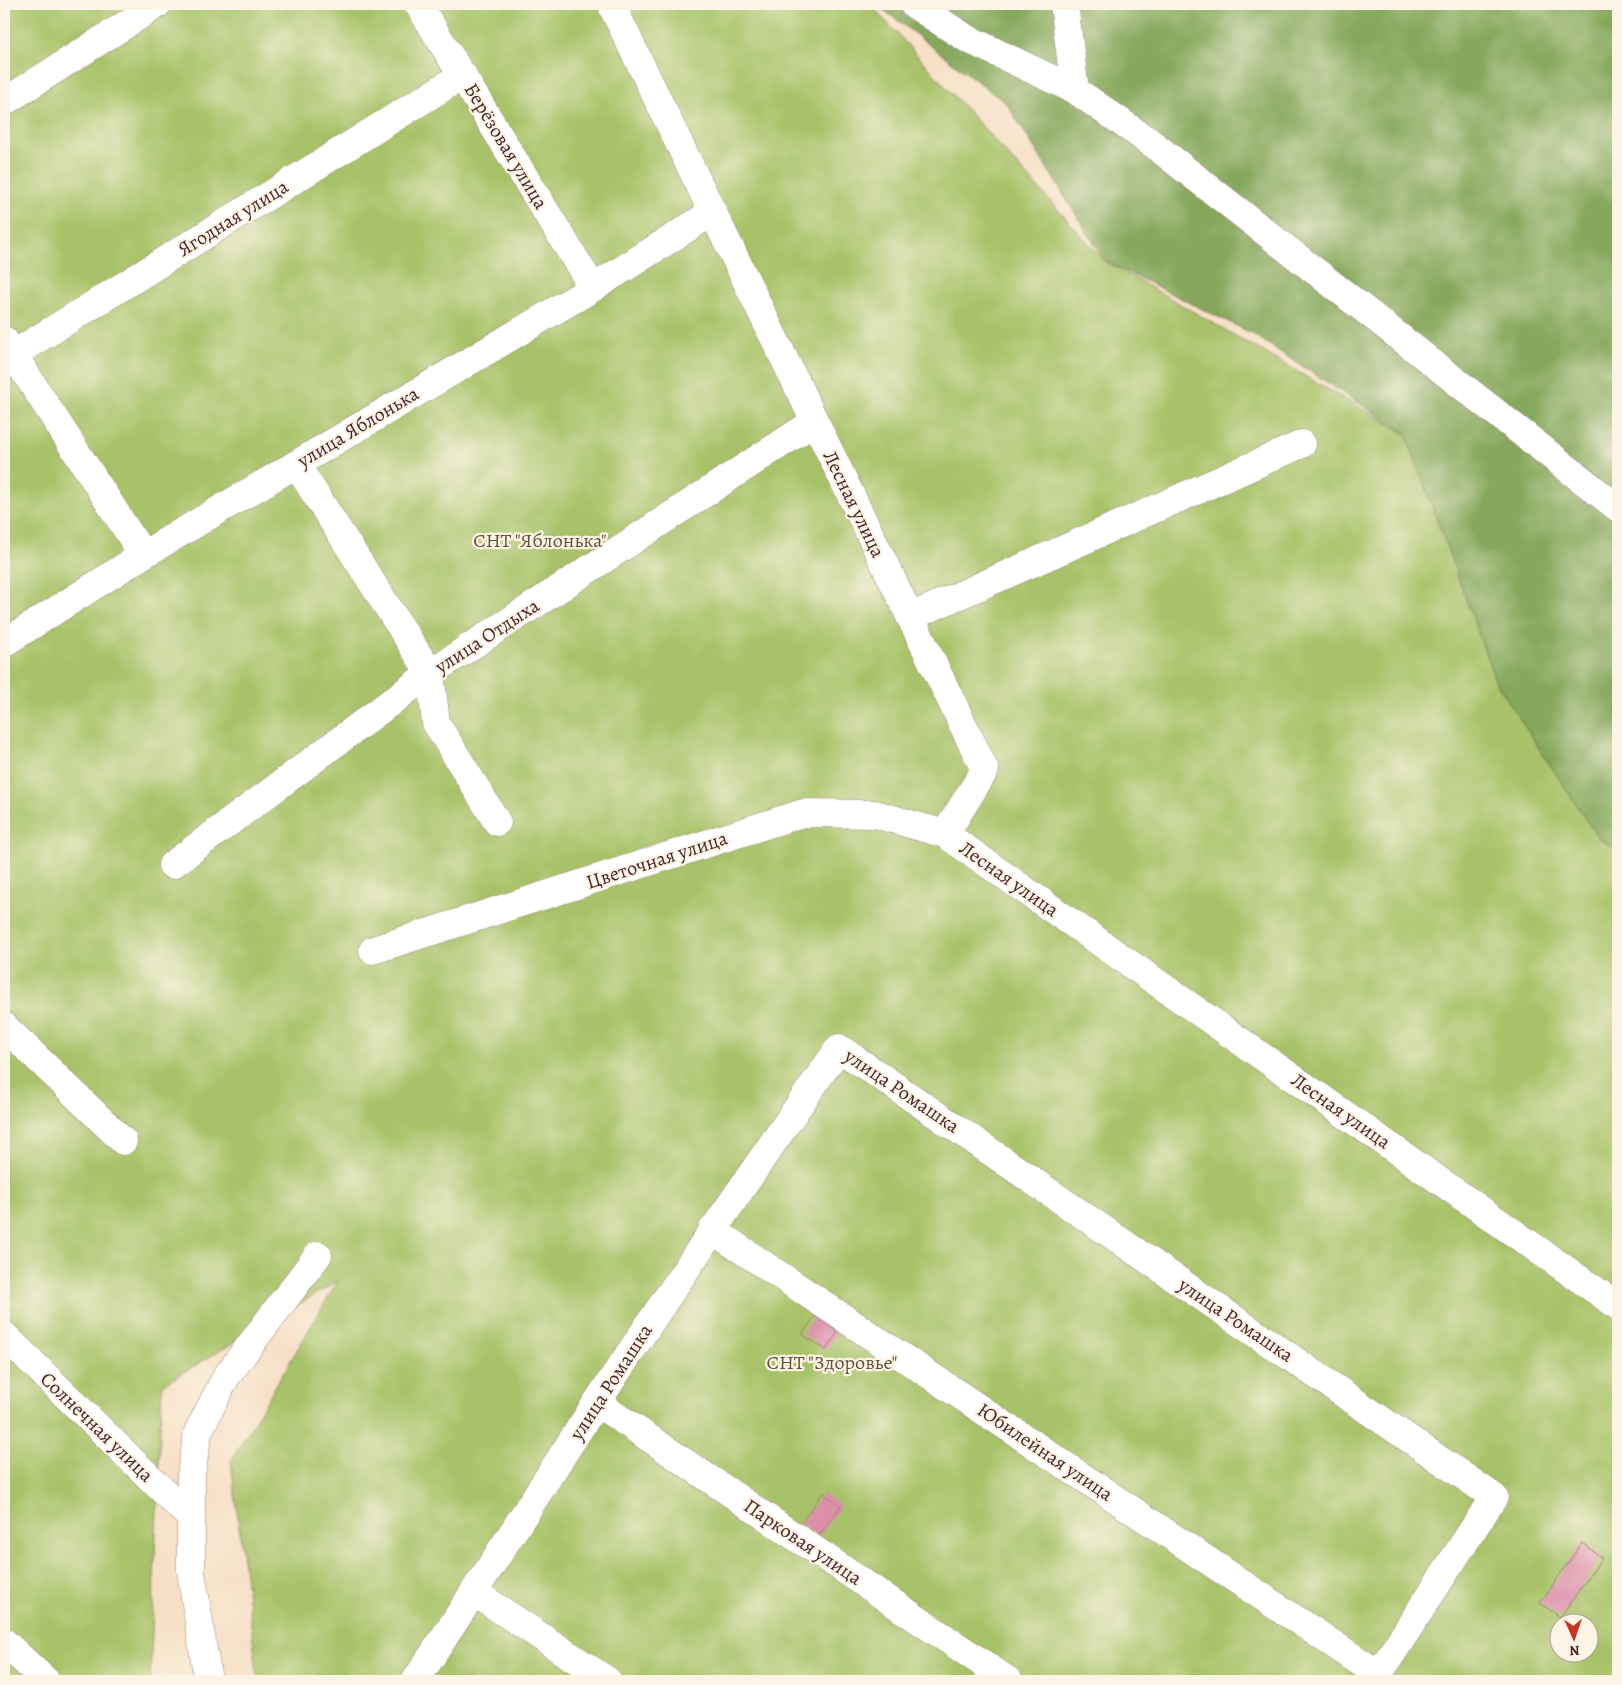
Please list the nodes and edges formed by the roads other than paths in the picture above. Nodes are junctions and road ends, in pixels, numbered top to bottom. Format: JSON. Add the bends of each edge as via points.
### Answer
{"nodes":[{"id":1,"x":158,"y":4,"type":"edge"},
{"id":2,"x":418,"y":4,"type":"edge"},
{"id":3,"x":612,"y":4,"type":"edge"},
{"id":4,"x":914,"y":4,"type":"edge"},
{"id":5,"x":1064,"y":4,"type":"edge"},
{"id":6,"x":463,"y":75,"type":"junction"},
{"id":7,"x":1075,"y":90,"type":"junction"},
{"id":8,"x":4,"y":102,"type":"edge"},
{"id":9,"x":713,"y":212,"type":"junction"},
{"id":10,"x":593,"y":288,"type":"junction"},
{"id":11,"x":7,"y":351,"type":"edge"},
{"id":12,"x":814,"y":422,"type":"junction"},
{"id":13,"x":1302,"y":444,"type":"dead end"},
{"id":14,"x":296,"y":464,"type":"junction"},
{"id":15,"x":1618,"y":508,"type":"edge"},
{"id":16,"x":143,"y":555,"type":"junction"},
{"id":17,"x":910,"y":617,"type":"junction"},
{"id":18,"x":4,"y":643,"type":"edge"},
{"id":19,"x":430,"y":673,"type":"junction"},
{"id":20,"x":497,"y":822,"type":"dead end"},
{"id":21,"x":945,"y":834,"type":"junction"},
{"id":22,"x":172,"y":865,"type":"dead end"},
{"id":23,"x":373,"y":950,"type":"dead end"},
{"id":24,"x":4,"y":1026,"type":"edge"},
{"id":25,"x":123,"y":1141,"type":"dead end"},
{"id":26,"x":712,"y":1230,"type":"junction"},
{"id":27,"x":318,"y":1255,"type":"dead end"},
{"id":28,"x":1618,"y":1306,"type":"edge"},
{"id":29,"x":4,"y":1335,"type":"edge"},
{"id":30,"x":597,"y":1403,"type":"junction"},
{"id":31,"x":191,"y":1518,"type":"junction"},
{"id":32,"x":475,"y":1593,"type":"junction"},
{"id":33,"x":4,"y":1642,"type":"edge"},
{"id":34,"x":1376,"y":1678,"type":"edge"},
{"id":35,"x":46,"y":1681,"type":"edge"},
{"id":36,"x":208,"y":1681,"type":"edge"},
{"id":37,"x":415,"y":1681,"type":"edge"},
{"id":38,"x":608,"y":1681,"type":"edge"},
{"id":39,"x":1008,"y":1681,"type":"edge"}],
"edges":[{"from":1,"to":8,"type":"street"},
{"from":2,"to":6,"type":"street","name":"Берёзовая улица"},
{"from":3,"to":9,"type":"street","name":"Лесная улица"},
{"from":4,"to":7,"type":"street","via":[[966,38]]},
{"from":5,"to":7,"type":"street"},
{"from":6,"to":10,"type":"street","name":"Берёзовая улица"},
{"from":6,"to":11,"type":"street","name":"Ягодная улица"},
{"from":7,"to":15,"type":"street","via":[[1154,145]]},
{"from":9,"to":10,"type":"street","name":"улица Яблонька"},
{"from":9,"to":12,"type":"street","name":"Лесная улица"},
{"from":10,"to":14,"type":"street","name":"улица Яблонька"},
{"from":11,"to":16,"type":"street"},
{"from":12,"to":17,"type":"street","name":"Лесная улица"},
{"from":12,"to":19,"type":"street","name":"улица Отдыха"},
{"from":13,"to":17,"type":"street"},
{"from":14,"to":16,"type":"street","name":"улица Яблонька"},
{"from":14,"to":19,"type":"street"},
{"from":16,"to":18,"type":"street","name":"улица Яблонька"},
{"from":17,"to":21,"type":"street","name":"Лесная улица","via":[[985,770]]},
{"from":19,"to":20,"type":"street","via":[[436,723]]},
{"from":19,"to":22,"type":"street","name":"улица Отдыха"},
{"from":21,"to":23,"type":"street","name":"Цветочная улица","via":[[876,814],[803,813]]},
{"from":21,"to":28,"type":"street","name":"Лесная улица"},
{"from":24,"to":25,"type":"street"},
{"from":26,"to":30,"type":"street","name":"улица Ромашка"},
{"from":26,"to":34,"type":"street","name":"Юбилейная улица"},
{"from":26,"to":34,"type":"street","name":"улица Ромашка","via":[[839,1048],[1494,1497]]},
{"from":27,"to":31,"type":"street","via":[[226,1377],[198,1432],[190,1475]]},
{"from":29,"to":31,"type":"street","name":"Солнечная улица"},
{"from":30,"to":32,"type":"street","name":"улица Ромашка"},
{"from":30,"to":39,"type":"street","name":"Парковая улица"},
{"from":31,"to":36,"type":"street","via":[[191,1571]]},
{"from":32,"to":37,"type":"street","name":"улица Ромашка"},
{"from":32,"to":38,"type":"street"},
{"from":33,"to":35,"type":"street"}]}
